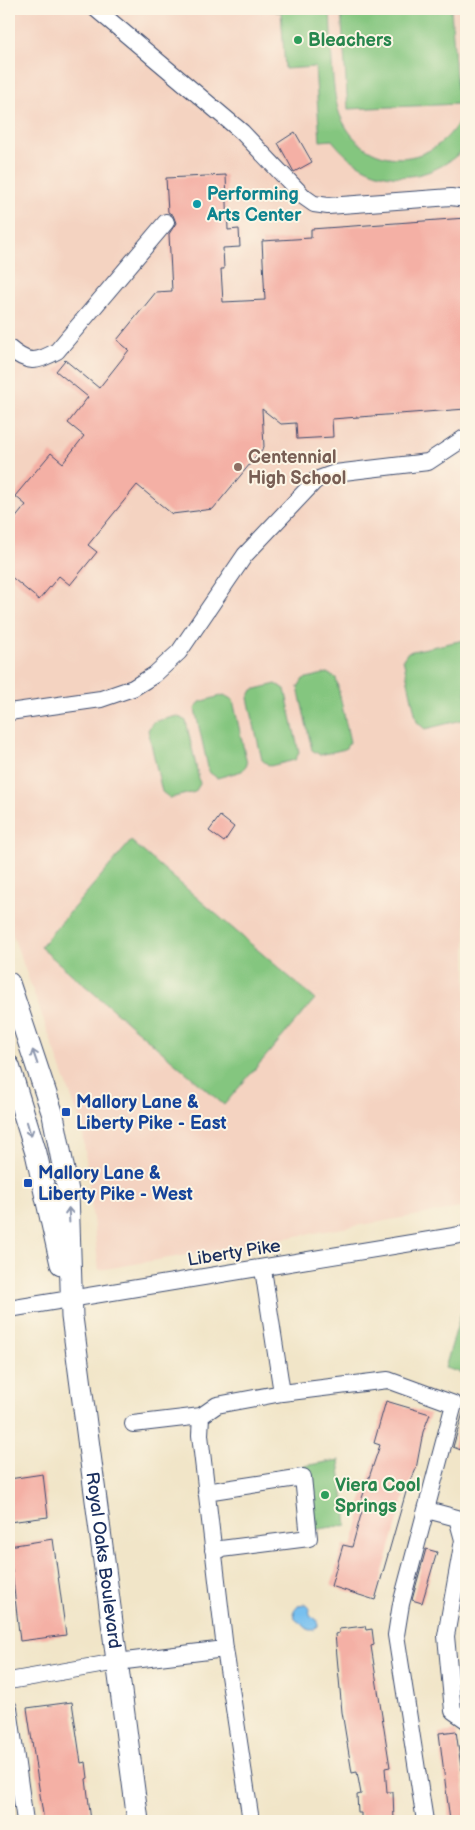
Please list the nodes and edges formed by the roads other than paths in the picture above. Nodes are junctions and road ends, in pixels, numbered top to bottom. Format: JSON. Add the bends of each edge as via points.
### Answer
{"nodes":[{"id":1,"x":96,"y":9,"type":"edge"},
{"id":2,"x":466,"y":199,"type":"edge"},
{"id":3,"x":166,"y":222,"type":"dead end"},
{"id":4,"x":9,"y":348,"type":"edge"},
{"id":5,"x":466,"y":437,"type":"edge"},
{"id":6,"x":9,"y":712,"type":"edge"},
{"id":7,"x":9,"y":983,"type":"edge"},
{"id":8,"x":9,"y":1066,"type":"edge"},
{"id":9,"x":15,"y":1104,"type":"edge"},
{"id":10,"x":466,"y":1234,"type":"edge"},
{"id":11,"x":263,"y":1269,"type":"junction"},
{"id":12,"x":71,"y":1299,"type":"junction"},
{"id":13,"x":9,"y":1310,"type":"edge"},
{"id":14,"x":282,"y":1394,"type":"junction"},
{"id":15,"x":201,"y":1416,"type":"junction"},
{"id":16,"x":134,"y":1424,"type":"dead end"},
{"id":17,"x":206,"y":1492,"type":"junction"},
{"id":18,"x":427,"y":1510,"type":"junction"},
{"id":19,"x":213,"y":1550,"type":"junction"},
{"id":20,"x":225,"y":1649,"type":"junction"},
{"id":21,"x":117,"y":1662,"type":"junction"},
{"id":22,"x":9,"y":1681,"type":"edge"},
{"id":23,"x":9,"y":1708,"type":"edge"},
{"id":24,"x":466,"y":1720,"type":"edge"},
{"id":25,"x":26,"y":1821,"type":"edge"},
{"id":26,"x":138,"y":1821,"type":"edge"},
{"id":27,"x":251,"y":1821,"type":"edge"},
{"id":28,"x":425,"y":1821,"type":"edge"}],
"edges":[{"from":1,"to":2,"type":"street","via":[[242,132],[314,204]]},
{"from":3,"to":4,"type":"street","via":[[57,351],[42,360],[30,361]]},
{"from":5,"to":6,"type":"street","via":[[428,462],[335,473],[316,480],[245,555],[179,652],[154,675],[133,688],[101,699]]},
{"from":12,"to":7,"type":"main road","one_way":true,"via":[[68,1192],[60,1146],[39,1068]]},
{"from":8,"to":9,"type":"main road"},
{"from":9,"to":12,"type":"main road","one_way":true,"via":[[36,1153]]},
{"from":10,"to":11,"type":"street","name":"Liberty Pike"},
{"from":11,"to":12,"type":"street","name":"Liberty Pike"},
{"from":11,"to":14,"type":"street"},
{"from":12,"to":13,"type":"street","name":"Liberty Pike"},
{"from":12,"to":21,"type":"main road","name":"Royal Oaks Boulevard"},
{"from":14,"to":15,"type":"street","via":[[217,1405]]},
{"from":14,"to":18,"type":"street","via":[[388,1380],[454,1404]]},
{"from":15,"to":16,"type":"street"},
{"from":15,"to":17,"type":"street"},
{"from":17,"to":19,"type":"street"},
{"from":17,"to":19,"type":"street","via":[[304,1478],[309,1538]]},
{"from":18,"to":24,"type":"street","via":[[458,1518],[463,1540],[446,1636],[452,1711]]},
{"from":18,"to":28,"type":"street","via":[[401,1604],[396,1635]]},
{"from":19,"to":20,"type":"street"},
{"from":20,"to":21,"type":"street"},
{"from":20,"to":27,"type":"street"},
{"from":21,"to":22,"type":"street"},
{"from":21,"to":26,"type":"main road","name":"Royal Oaks Boulevard"},
{"from":23,"to":25,"type":"street"}]}
